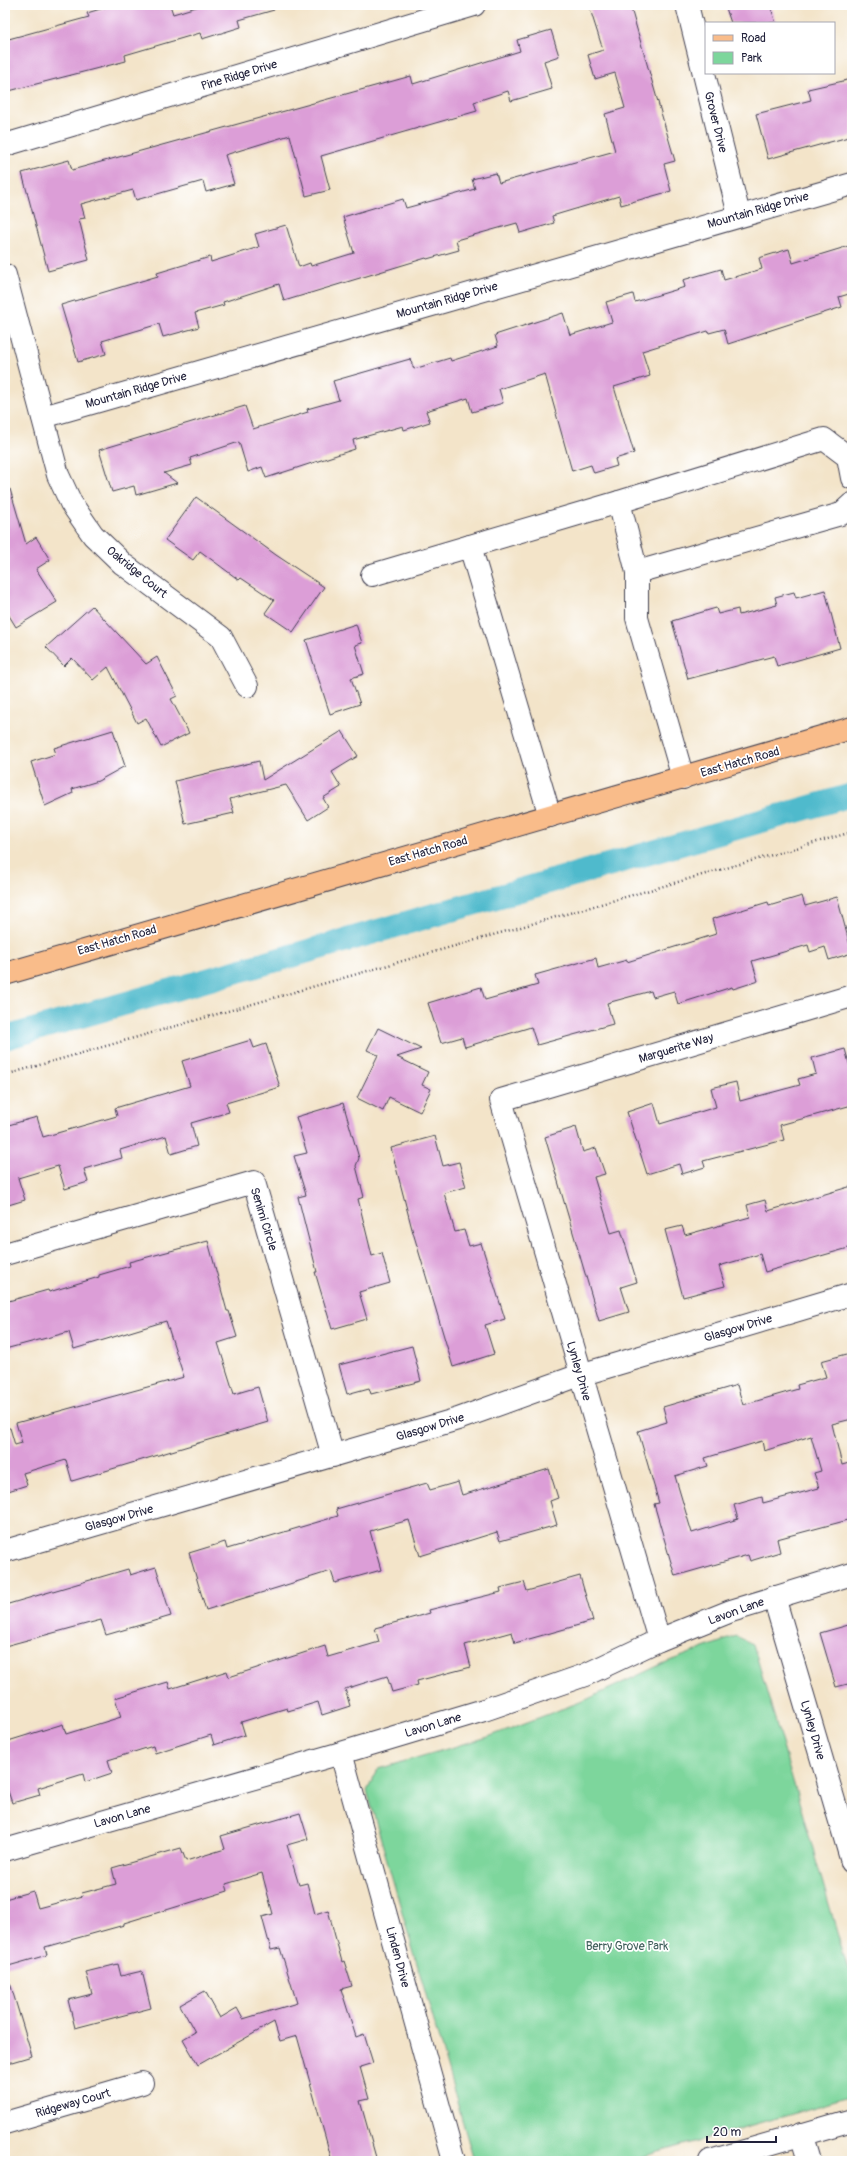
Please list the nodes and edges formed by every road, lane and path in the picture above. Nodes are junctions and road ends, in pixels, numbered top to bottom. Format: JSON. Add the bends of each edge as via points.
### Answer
{"nodes":[{"id":1,"x":474,"y":5,"type":"edge"},
{"id":2,"x":687,"y":5,"type":"edge"},
{"id":3,"x":5,"y":146,"type":"edge"},
{"id":4,"x":852,"y":184,"type":"edge"},
{"id":5,"x":739,"y":215,"type":"junction"},
{"id":6,"x":5,"y":275,"type":"edge"},
{"id":7,"x":43,"y":418,"type":"junction"},
{"id":8,"x":852,"y":478,"type":"edge"},
{"id":9,"x":619,"y":502,"type":"junction"},
{"id":10,"x":852,"y":504,"type":"edge"},
{"id":11,"x":470,"y":546,"type":"junction"},
{"id":12,"x":637,"y":572,"type":"junction"},
{"id":13,"x":372,"y":575,"type":"dead end"},
{"id":14,"x":248,"y":686,"type":"dead end"},
{"id":15,"x":852,"y":728,"type":"edge"},
{"id":16,"x":683,"y":778,"type":"junction"},
{"id":17,"x":550,"y":816,"type":"junction"},
{"id":18,"x":852,"y":832,"type":"edge"},
{"id":19,"x":5,"y":974,"type":"edge"},
{"id":20,"x":852,"y":996,"type":"edge"},
{"id":21,"x":5,"y":1075,"type":"edge"},
{"id":22,"x":501,"y":1100,"type":"joint"},
{"id":23,"x":5,"y":1254,"type":"edge"},
{"id":24,"x":852,"y":1294,"type":"edge"},
{"id":25,"x":580,"y":1375,"type":"junction"},
{"id":26,"x":334,"y":1456,"type":"junction"},
{"id":27,"x":5,"y":1551,"type":"edge"},
{"id":28,"x":852,"y":1574,"type":"edge"},
{"id":29,"x":774,"y":1597,"type":"junction"},
{"id":30,"x":659,"y":1640,"type":"junction"},
{"id":31,"x":342,"y":1753,"type":"junction"},
{"id":32,"x":5,"y":1850,"type":"edge"},
{"id":33,"x":850,"y":1851,"type":"edge"},
{"id":34,"x":142,"y":2082,"type":"dead end"},
{"id":35,"x":852,"y":2120,"type":"edge"},
{"id":36,"x":5,"y":2123,"type":"edge"},
{"id":37,"x":801,"y":2134,"type":"junction"},
{"id":38,"x":713,"y":2160,"type":"edge"},
{"id":39,"x":454,"y":2161,"type":"edge"},
{"id":40,"x":809,"y":2161,"type":"edge"}],
"edges":[{"from":1,"to":3,"type":"street","name":"Pine Ridge Drive"},
{"from":2,"to":5,"type":"street","name":"Grover Drive"},
{"from":4,"to":5,"type":"street","name":"Mountain Ridge Drive"},
{"from":5,"to":7,"type":"street","name":"Mountain Ridge Drive"},
{"from":6,"to":7,"type":"street","name":"Oakridge Court"},
{"from":7,"to":14,"type":"street","name":"Oakridge Court","via":[[58,475],[71,503],[93,535],[123,564],[221,637]]},
{"from":8,"to":9,"type":"street","via":[[848,457],[824,439]]},
{"from":9,"to":11,"type":"street"},
{"from":9,"to":12,"type":"street"},
{"from":10,"to":12,"type":"street","via":[[841,514]]},
{"from":11,"to":13,"type":"street"},
{"from":11,"to":17,"type":"street"},
{"from":12,"to":16,"type":"street","via":[[637,618]]},
{"from":15,"to":16,"type":"main road","name":"East Hatch Road"},
{"from":16,"to":17,"type":"main road","name":"East Hatch Road"},
{"from":17,"to":19,"type":"main road","name":"East Hatch Road"},
{"from":18,"to":21,"type":"path"},
{"from":20,"to":22,"type":"street","name":"Marguerite Way"},
{"from":22,"to":25,"type":"street","name":"Lynley Drive"},
{"from":23,"to":26,"type":"street","name":"Senimi Circle","via":[[254,1182]]},
{"from":24,"to":25,"type":"street","name":"Glasgow Drive"},
{"from":25,"to":26,"type":"street","name":"Glasgow Drive","via":[[458,1419]]},
{"from":25,"to":30,"type":"street","name":"Lynley Drive"},
{"from":26,"to":27,"type":"street","name":"Glasgow Drive"},
{"from":28,"to":29,"type":"street","name":"Lavon Lane"},
{"from":29,"to":30,"type":"street","name":"Lavon Lane"},
{"from":29,"to":33,"type":"street","name":"Lynley Drive"},
{"from":30,"to":31,"type":"street","name":"Lavon Lane","via":[[585,1676]]},
{"from":31,"to":32,"type":"street","name":"Lavon Lane"},
{"from":31,"to":39,"type":"street","name":"Linden Drive"},
{"from":34,"to":36,"type":"street","name":"Ridgeway Court"},
{"from":35,"to":37,"type":"street"},
{"from":37,"to":38,"type":"street"},
{"from":37,"to":40,"type":"street"}]}
